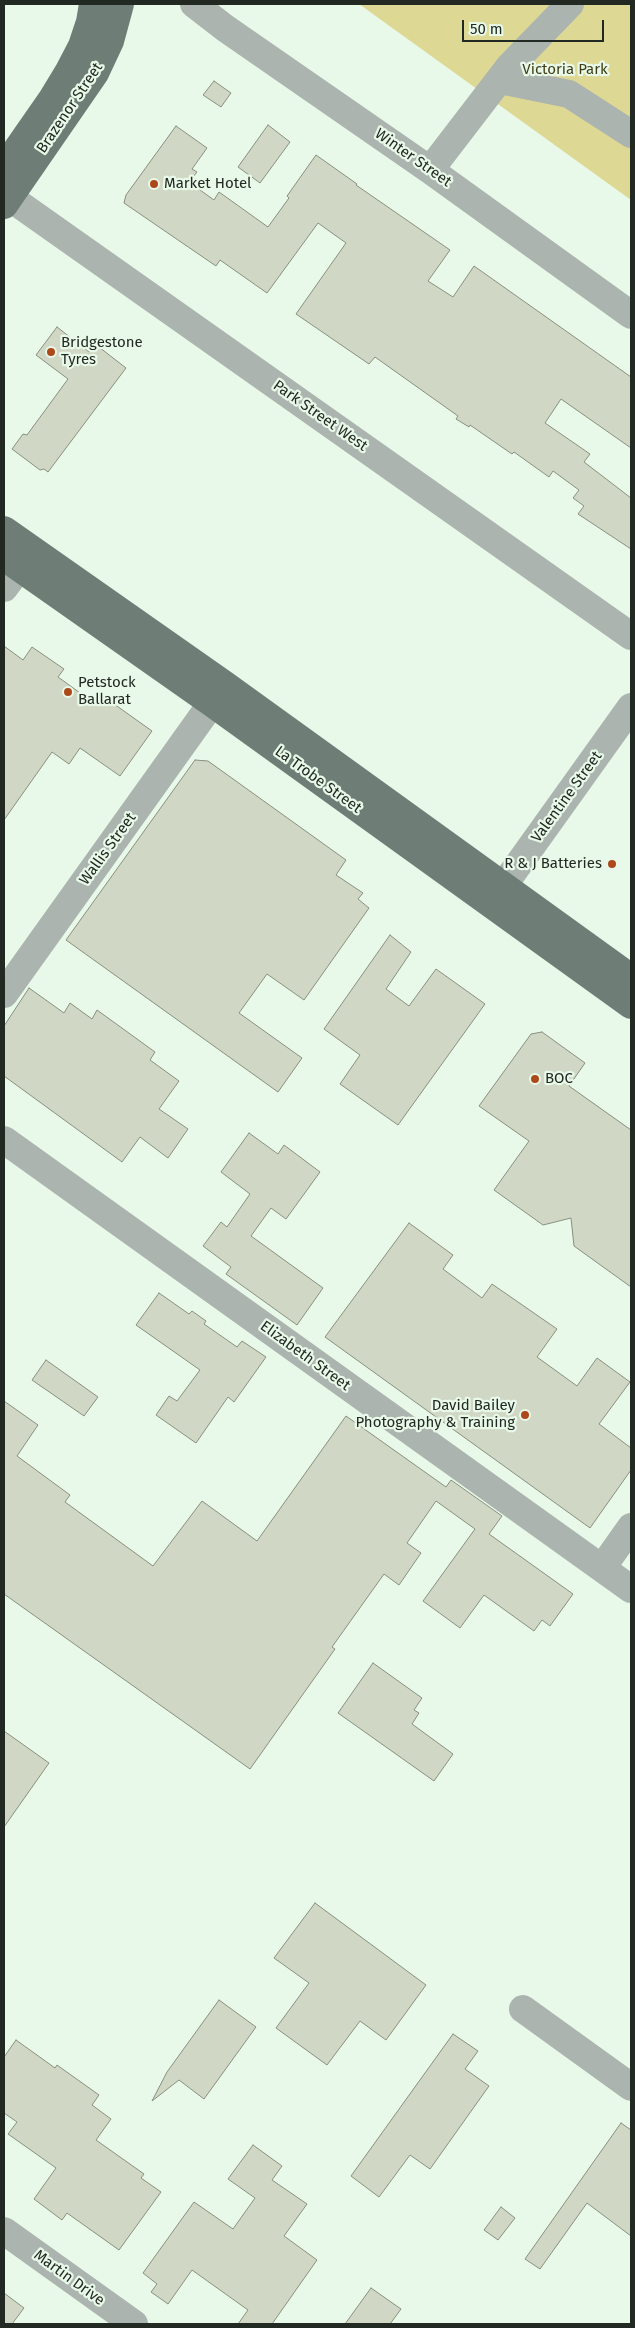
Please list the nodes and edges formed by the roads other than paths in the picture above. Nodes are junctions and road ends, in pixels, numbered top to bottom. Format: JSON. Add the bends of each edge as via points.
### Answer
{"nodes":[{"id":1,"x":93,"y":4,"type":"edge"},
{"id":2,"x":120,"y":4,"type":"edge"},
{"id":3,"x":194,"y":4,"type":"edge"},
{"id":4,"x":570,"y":4,"type":"edge"},
{"id":5,"x":500,"y":80,"type":"junction"},
{"id":6,"x":631,"y":134,"type":"edge"},
{"id":7,"x":4,"y":168,"type":"edge"},
{"id":8,"x":430,"y":170,"type":"junction"},
{"id":9,"x":5,"y":199,"type":"edge"},
{"id":10,"x":631,"y":315,"type":"edge"},
{"id":11,"x":4,"y":530,"type":"edge"},
{"id":12,"x":15,"y":566,"type":"edge"},
{"id":13,"x":631,"y":636,"type":"edge"},
{"id":14,"x":218,"y":694,"type":"junction"},
{"id":15,"x":631,"y":707,"type":"edge"},
{"id":16,"x":496,"y":895,"type":"junction"},
{"id":17,"x":631,"y":978,"type":"edge"},
{"id":18,"x":4,"y":994,"type":"edge"},
{"id":19,"x":631,"y":1005,"type":"edge"},
{"id":20,"x":4,"y":1140,"type":"edge"},
{"id":21,"x":631,"y":1527,"type":"edge"},
{"id":22,"x":602,"y":1568,"type":"junction"},
{"id":23,"x":631,"y":1589,"type":"edge"},
{"id":24,"x":523,"y":2009,"type":"dead end"},
{"id":25,"x":631,"y":2087,"type":"edge"},
{"id":26,"x":4,"y":2231,"type":"edge"},
{"id":27,"x":134,"y":2324,"type":"edge"}],
"edges":[{"from":1,"to":7,"type":"main road","name":"Brazenor Street","via":[[84,38],[69,71]]},
{"from":2,"to":9,"type":"main road","name":"Brazenor Street","via":[[110,42],[96,73]]},
{"from":3,"to":8,"type":"street","name":"Winter Street"},
{"from":4,"to":5,"type":"street"},
{"from":5,"to":6,"type":"street","via":[[569,94]]},
{"from":5,"to":8,"type":"street"},
{"from":8,"to":10,"type":"street","name":"Winter Street"},
{"from":9,"to":13,"type":"street","name":"Park Street West"},
{"from":11,"to":12,"type":"main road","name":"La Trobe Street"},
{"from":12,"to":14,"type":"main road","name":"La Trobe Street"},
{"from":14,"to":16,"type":"main road","name":"La Trobe Street"},
{"from":14,"to":18,"type":"street","name":"Wallis Street"},
{"from":15,"to":16,"type":"street","name":"Valentine Street"},
{"from":16,"to":17,"type":"main road","name":"La Trobe Street"},
{"from":16,"to":19,"type":"main road","name":"La Trobe Street"},
{"from":20,"to":22,"type":"street","name":"Elizabeth Street"},
{"from":21,"to":22,"type":"street"},
{"from":22,"to":23,"type":"street","name":"Elizabeth Street"},
{"from":24,"to":25,"type":"street"},
{"from":26,"to":27,"type":"street","name":"Martin Drive"}]}
